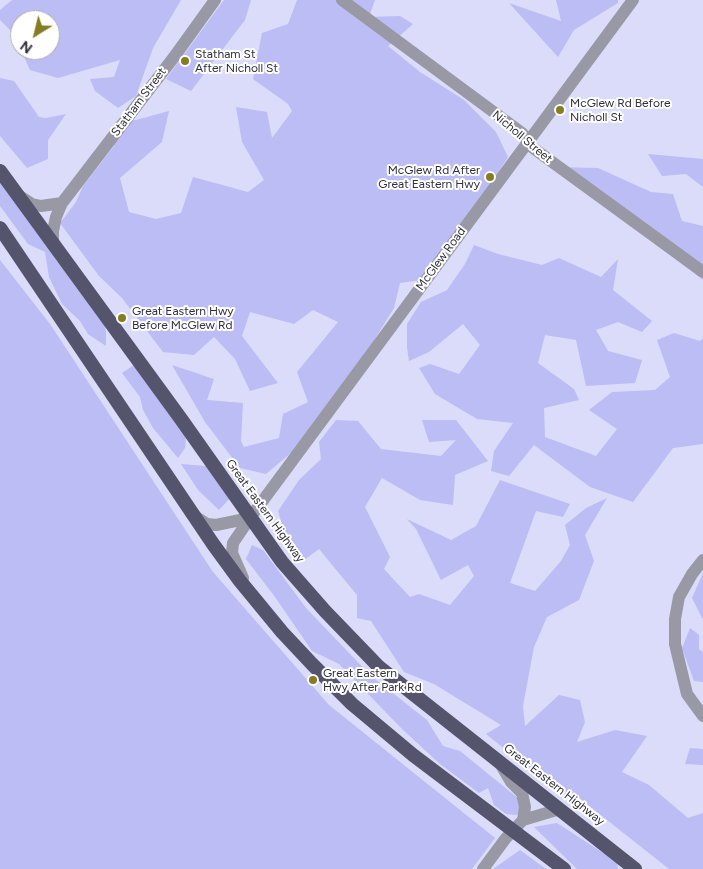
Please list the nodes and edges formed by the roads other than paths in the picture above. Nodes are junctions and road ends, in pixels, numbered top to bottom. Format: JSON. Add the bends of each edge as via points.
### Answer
{"nodes":[{"id":1,"x":215,"y":0,"type":"edge"},
{"id":2,"x":342,"y":0,"type":"edge"},
{"id":3,"x":633,"y":0,"type":"edge"},
{"id":4,"x":528,"y":141,"type":"junction"},
{"id":5,"x":0,"y":171,"type":"edge"},
{"id":6,"x":16,"y":194,"type":"junction"},
{"id":7,"x":62,"y":203,"type":"junction"},
{"id":8,"x":0,"y":228,"type":"edge"},
{"id":9,"x":53,"y":245,"type":"junction"},
{"id":10,"x":703,"y":272,"type":"edge"},
{"id":11,"x":193,"y":514,"type":"junction"},
{"id":12,"x":250,"y":518,"type":"junction"},
{"id":13,"x":703,"y":560,"type":"edge"},
{"id":14,"x":257,"y":602,"type":"junction"},
{"id":15,"x":703,"y":716,"type":"edge"},
{"id":16,"x":499,"y":762,"type":"junction"},
{"id":17,"x":560,"y":809,"type":"junction"},
{"id":18,"x":523,"y":820,"type":"junction"},
{"id":19,"x":512,"y":830,"type":"junction"},
{"id":20,"x":483,"y":869,"type":"edge"},
{"id":21,"x":564,"y":869,"type":"edge"},
{"id":22,"x":634,"y":869,"type":"edge"}],
"edges":[{"from":1,"to":7,"type":"street","name":"Statham Street"},
{"from":2,"to":4,"type":"street","name":"Nicholl Street","via":[[522,133]]},
{"from":3,"to":4,"type":"street","name":"McGlew Road"},
{"from":4,"to":10,"type":"street","name":"Nicholl Street","via":[[533,148]]},
{"from":4,"to":12,"type":"street","name":"McGlew Road"},
{"from":5,"to":6,"type":"highway","name":"Great Eastern Highway"},
{"from":6,"to":7,"type":"street","via":[[42,206]]},
{"from":6,"to":9,"type":"highway","name":"Great Eastern Highway"},
{"from":7,"to":9,"type":"street","name":"Statham Street","via":[[54,224]]},
{"from":8,"to":11,"type":"highway"},
{"from":9,"to":12,"type":"highway","name":"Great Eastern Highway"},
{"from":11,"to":12,"type":"street","via":[[207,524],[216,525]]},
{"from":11,"to":14,"type":"highway"},
{"from":12,"to":14,"type":"street","name":"McGlew Road","via":[[233,543],[232,553]]},
{"from":12,"to":16,"type":"highway","name":"Great Eastern Highway","via":[[282,562],[379,667]]},
{"from":13,"to":15,"type":"street","via":[[679,597],[675,644],[687,694]]},
{"from":14,"to":19,"type":"highway","via":[[352,704]]},
{"from":16,"to":17,"type":"highway","name":"Great Eastern Highway"},
{"from":16,"to":18,"type":"street","via":[[522,793]]},
{"from":17,"to":18,"type":"street"},
{"from":17,"to":22,"type":"highway","name":"Great Eastern Highway"},
{"from":18,"to":19,"type":"street"},
{"from":19,"to":20,"type":"street"},
{"from":19,"to":21,"type":"highway"}]}
